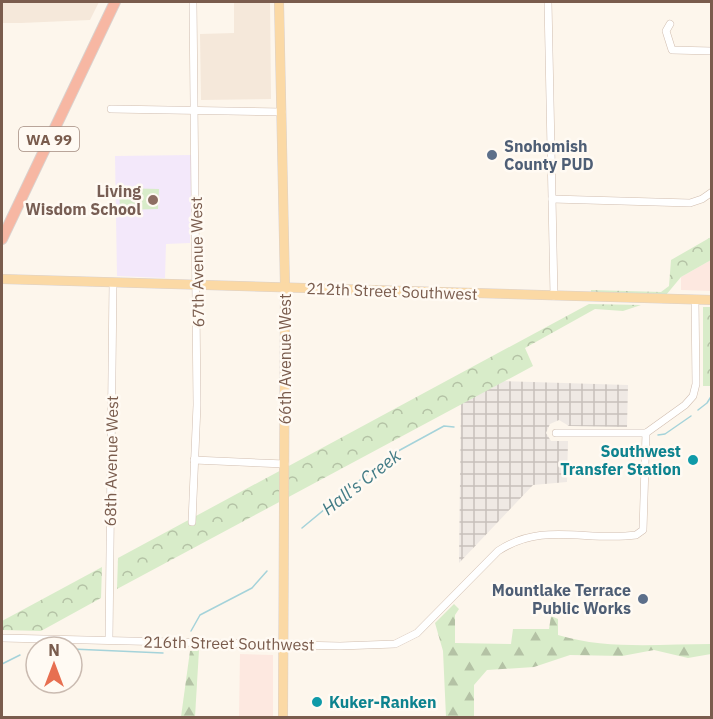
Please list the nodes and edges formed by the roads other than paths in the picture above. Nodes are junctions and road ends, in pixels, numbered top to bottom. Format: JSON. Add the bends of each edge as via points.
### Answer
{"nodes":[{"id":1,"x":115,"y":2,"type":"edge"},
{"id":2,"x":193,"y":2,"type":"edge"},
{"id":3,"x":279,"y":2,"type":"edge"},
{"id":4,"x":548,"y":2,"type":"edge"},
{"id":5,"x":670,"y":24,"type":"dead end"},
{"id":6,"x":711,"y":51,"type":"edge"},
{"id":7,"x":111,"y":109,"type":"dead end"},
{"id":8,"x":194,"y":109,"type":"junction"},
{"id":9,"x":282,"y":112,"type":"junction"},
{"id":10,"x":711,"y":192,"type":"edge"},
{"id":11,"x":552,"y":199,"type":"junction"},
{"id":12,"x":2,"y":239,"type":"edge"},
{"id":13,"x":2,"y":279,"type":"edge"},
{"id":14,"x":113,"y":282,"type":"junction"},
{"id":15,"x":197,"y":285,"type":"junction"},
{"id":16,"x":285,"y":287,"type":"junction"},
{"id":17,"x":554,"y":296,"type":"junction"},
{"id":18,"x":695,"y":300,"type":"junction"},
{"id":19,"x":711,"y":300,"type":"edge"},
{"id":20,"x":556,"y":433,"type":"dead end"},
{"id":21,"x":646,"y":433,"type":"junction"},
{"id":22,"x":194,"y":460,"type":"junction"},
{"id":23,"x":285,"y":464,"type":"junction"},
{"id":24,"x":192,"y":522,"type":"dead end"},
{"id":25,"x":2,"y":639,"type":"edge"},
{"id":26,"x":109,"y":640,"type":"junction"},
{"id":27,"x":284,"y":645,"type":"junction"},
{"id":28,"x":284,"y":717,"type":"edge"}],
"edges":[{"from":1,"to":12,"type":"highway","number":"WA 99"},
{"from":2,"to":8,"type":"street","name":"67th Avenue West"},
{"from":3,"to":9,"type":"main road","name":"66th Avenue West"},
{"from":4,"to":11,"type":"street"},
{"from":5,"to":6,"type":"street","via":[[666,31],[672,50]]},
{"from":7,"to":8,"type":"street"},
{"from":8,"to":9,"type":"street"},
{"from":8,"to":15,"type":"street","name":"67th Avenue West"},
{"from":9,"to":16,"type":"main road","name":"66th Avenue West"},
{"from":10,"to":11,"type":"street","via":[[690,202]]},
{"from":11,"to":17,"type":"street"},
{"from":13,"to":14,"type":"main road","name":"212th Street Southwest"},
{"from":14,"to":15,"type":"main road","name":"212th Street Southwest"},
{"from":14,"to":26,"type":"street","name":"68th Avenue West"},
{"from":15,"to":16,"type":"main road","name":"212th Street Southwest"},
{"from":15,"to":22,"type":"street","name":"67th Avenue West"},
{"from":16,"to":17,"type":"main road","name":"212th Street Southwest"},
{"from":16,"to":23,"type":"main road","name":"66th Avenue West"},
{"from":17,"to":18,"type":"main road","name":"212th Street Southwest"},
{"from":18,"to":19,"type":"main road","name":"212th Street Southwest"},
{"from":18,"to":21,"type":"street","via":[[693,396]]},
{"from":20,"to":21,"type":"street"},
{"from":21,"to":27,"type":"street","name":"216th Street Southwest","via":[[640,533],[526,536],[498,551],[417,633],[395,644]]},
{"from":22,"to":23,"type":"street"},
{"from":22,"to":24,"type":"street","name":"67th Avenue West"},
{"from":23,"to":27,"type":"main road","name":"66th Avenue West"},
{"from":25,"to":26,"type":"street","name":"216th Street Southwest"},
{"from":26,"to":27,"type":"street","name":"216th Street Southwest"},
{"from":27,"to":28,"type":"main road","name":"66th Avenue West"}]}
